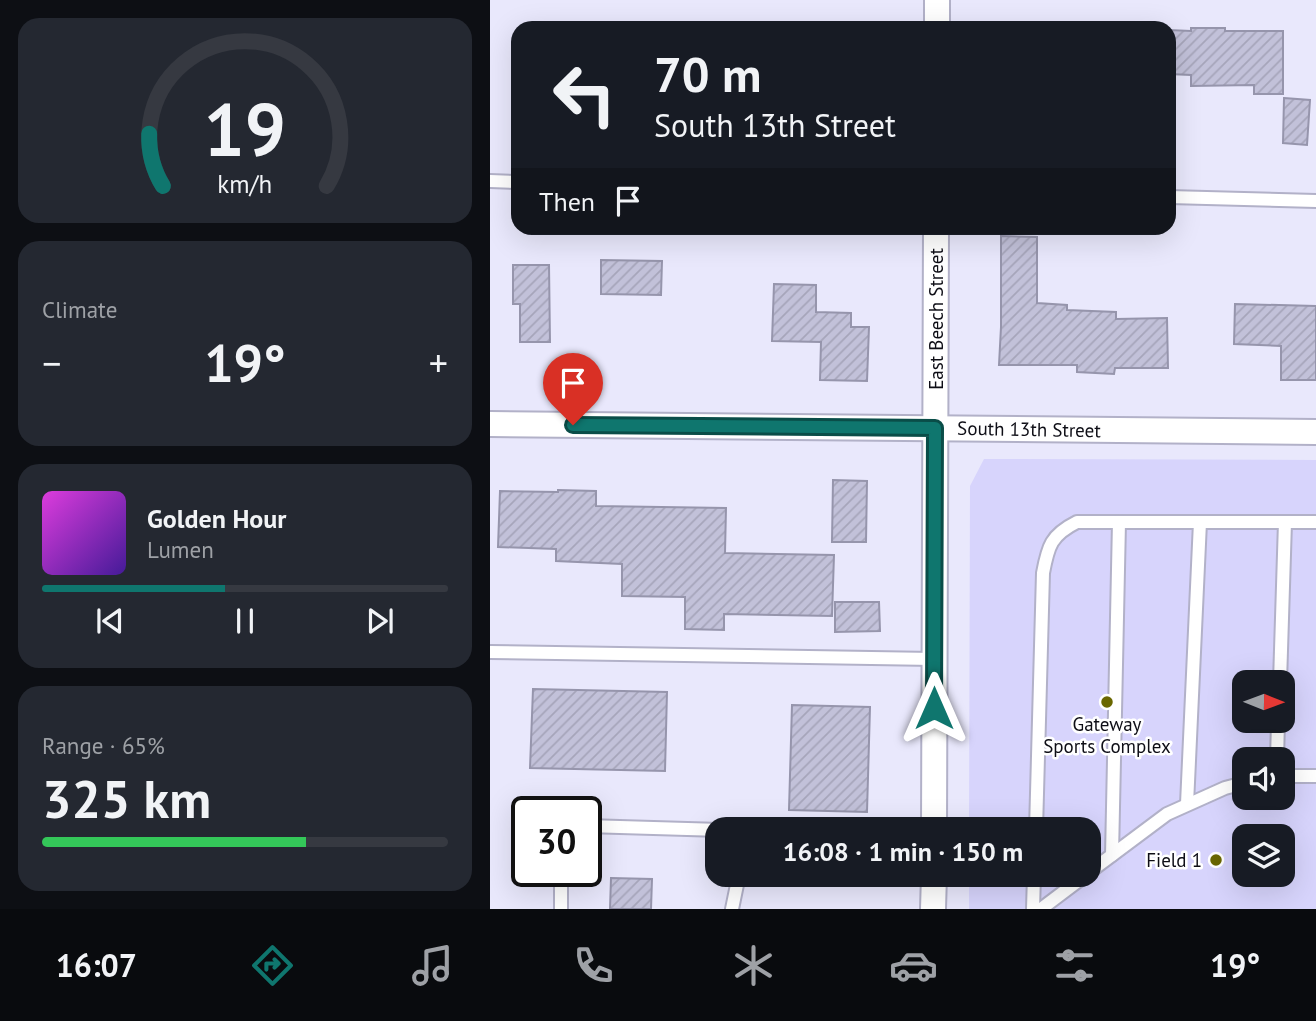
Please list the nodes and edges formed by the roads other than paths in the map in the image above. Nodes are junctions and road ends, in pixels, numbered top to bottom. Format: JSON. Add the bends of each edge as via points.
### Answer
{"nodes":[{"id":1,"x":937,"y":0,"type":"edge"},
{"id":2,"x":937,"y":21,"type":"edge"},
{"id":3,"x":490,"y":181,"type":"edge"},
{"id":4,"x":511,"y":182,"type":"edge"},
{"id":5,"x":1176,"y":197,"type":"edge"},
{"id":6,"x":1316,"y":201,"type":"edge"},
{"id":7,"x":936,"y":235,"type":"edge"},
{"id":8,"x":490,"y":424,"type":"edge"},
{"id":9,"x":935,"y":428,"type":"junction"},
{"id":10,"x":1316,"y":432,"type":"edge"},
{"id":11,"x":1119,"y":522,"type":"junction"},
{"id":12,"x":1200,"y":522,"type":"junction"},
{"id":13,"x":1284,"y":522,"type":"junction"},
{"id":14,"x":1316,"y":522,"type":"edge"},
{"id":15,"x":490,"y":652,"type":"edge"},
{"id":16,"x":934,"y":659,"type":"junction"},
{"id":17,"x":1280,"y":670,"type":"edge"},
{"id":18,"x":1295,"y":776,"type":"edge"},
{"id":19,"x":1316,"y":776,"type":"edge"},
{"id":20,"x":1232,"y":786,"type":"edge"},
{"id":21,"x":1188,"y":804,"type":"junction"},
{"id":22,"x":934,"y":817,"type":"edge"},
{"id":23,"x":1036,"y":817,"type":"edge"},
{"id":24,"x":602,"y":826,"type":"edge"},
{"id":25,"x":705,"y":830,"type":"edge"},
{"id":26,"x":1112,"y":855,"type":"junction"},
{"id":27,"x":1101,"y":863,"type":"edge"},
{"id":28,"x":561,"y":887,"type":"edge"},
{"id":29,"x":737,"y":887,"type":"edge"},
{"id":30,"x":934,"y":887,"type":"edge"},
{"id":31,"x":1034,"y":887,"type":"edge"},
{"id":32,"x":1070,"y":887,"type":"edge"},
{"id":33,"x":561,"y":909,"type":"edge"},
{"id":34,"x":732,"y":909,"type":"edge"},
{"id":35,"x":933,"y":909,"type":"edge"},
{"id":36,"x":1033,"y":909,"type":"edge"},
{"id":37,"x":1041,"y":909,"type":"edge"}],
"edges":[{"from":1,"to":2,"type":"street"},
{"from":3,"to":4,"type":"lane"},
{"from":5,"to":6,"type":"lane"},
{"from":7,"to":9,"type":"street","name":"East Beech Street"},
{"from":8,"to":9,"type":"street","name":"South 13th Street"},
{"from":9,"to":10,"type":"street","name":"South 13th Street"},
{"from":9,"to":16,"type":"street","name":"East Beech Street"},
{"from":11,"to":12,"type":"lane"},
{"from":11,"to":23,"type":"lane","via":[[1077,522],[1064,528],[1048,546],[1043,573]]},
{"from":11,"to":26,"type":"lane"},
{"from":12,"to":13,"type":"lane"},
{"from":12,"to":21,"type":"lane"},
{"from":13,"to":14,"type":"lane"},
{"from":13,"to":17,"type":"lane"},
{"from":15,"to":16,"type":"lane"},
{"from":16,"to":22,"type":"street","name":"East Beech Street"},
{"from":18,"to":19,"type":"lane"},
{"from":20,"to":21,"type":"lane"},
{"from":21,"to":26,"type":"lane"},
{"from":24,"to":25,"type":"lane"},
{"from":26,"to":27,"type":"lane"},
{"from":28,"to":33,"type":"lane"},
{"from":29,"to":34,"type":"lane"},
{"from":30,"to":35,"type":"street"},
{"from":31,"to":36,"type":"lane"},
{"from":32,"to":37,"type":"lane"}]}
